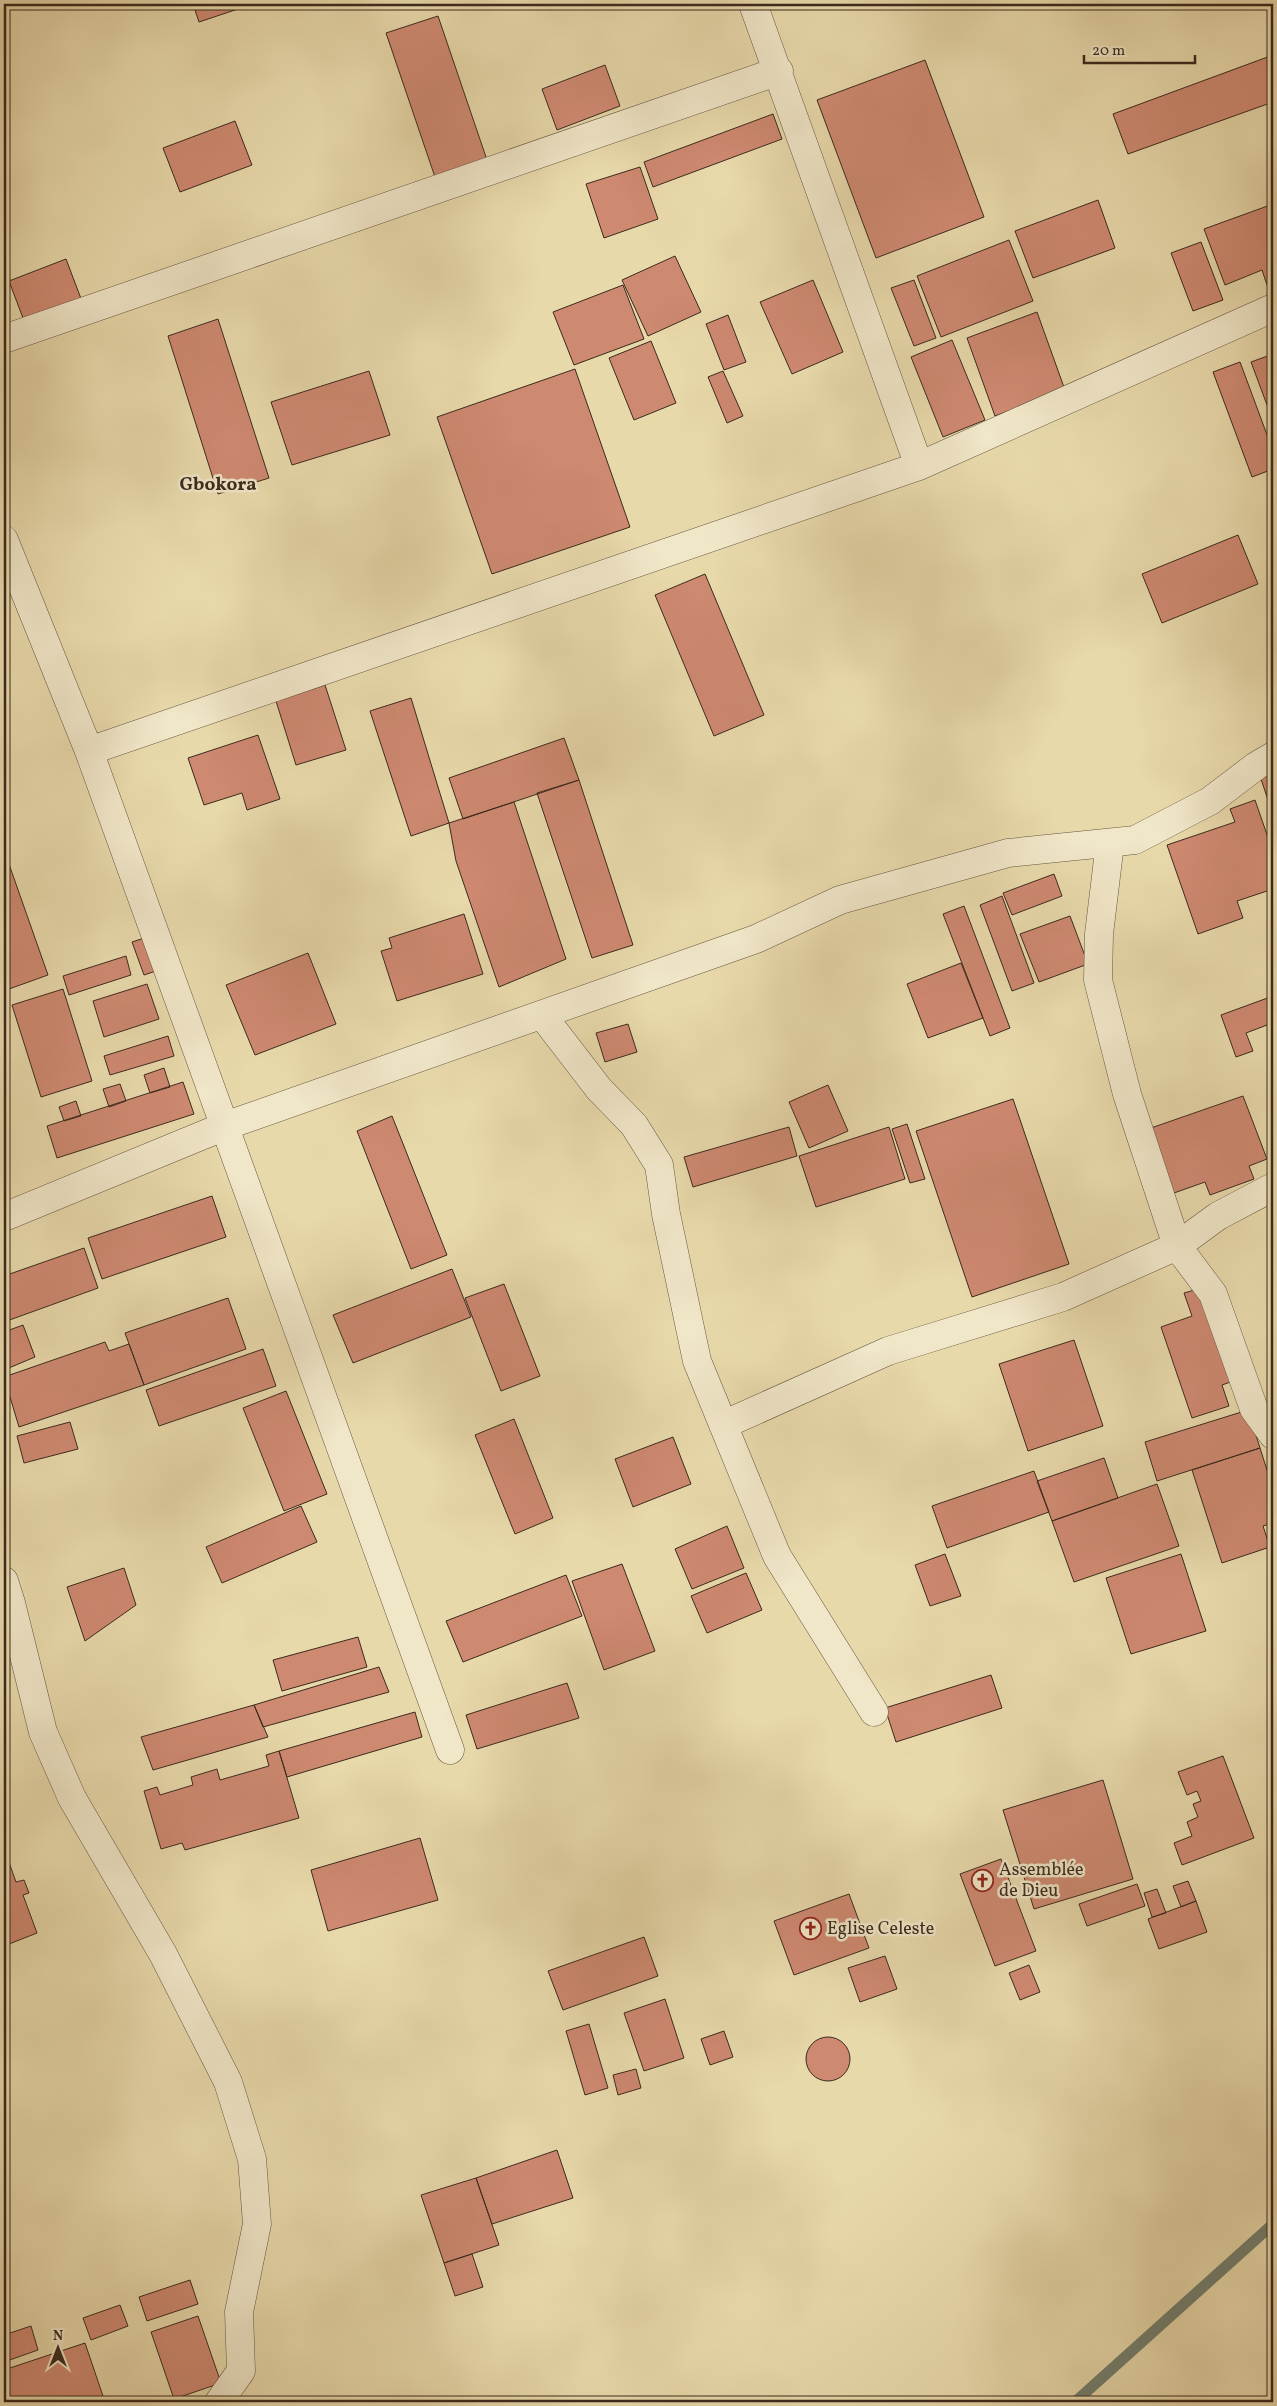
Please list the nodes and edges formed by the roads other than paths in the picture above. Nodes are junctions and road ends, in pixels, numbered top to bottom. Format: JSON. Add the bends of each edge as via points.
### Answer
{"nodes":[{"id":1,"x":753,"y":4,"type":"edge"},
{"id":2,"x":779,"y":71,"type":"junction"},
{"id":3,"x":1273,"y":308,"type":"edge"},
{"id":4,"x":4,"y":339,"type":"edge"},
{"id":5,"x":919,"y":466,"type":"junction"},
{"id":6,"x":4,"y":540,"type":"edge"},
{"id":7,"x":90,"y":751,"type":"junction"},
{"id":8,"x":1273,"y":756,"type":"edge"},
{"id":9,"x":1110,"y":844,"type":"junction"},
{"id":10,"x":542,"y":1015,"type":"junction"},
{"id":11,"x":225,"y":1126,"type":"junction"},
{"id":12,"x":1273,"y":1187,"type":"edge"},
{"id":13,"x":4,"y":1217,"type":"edge"},
{"id":14,"x":1177,"y":1246,"type":"junction"},
{"id":15,"x":724,"y":1425,"type":"junction"},
{"id":16,"x":1273,"y":1436,"type":"edge"},
{"id":17,"x":4,"y":1581,"type":"edge"},
{"id":18,"x":874,"y":1712,"type":"dead end"},
{"id":19,"x":450,"y":1750,"type":"dead end"},
{"id":20,"x":219,"y":2402,"type":"edge"}],
"edges":[{"from":1,"to":2,"type":"street"},
{"from":2,"to":4,"type":"street"},
{"from":2,"to":5,"type":"street"},
{"from":3,"to":5,"type":"street"},
{"from":5,"to":7,"type":"street"},
{"from":6,"to":7,"type":"street"},
{"from":7,"to":11,"type":"street"},
{"from":8,"to":9,"type":"street","via":[[1210,801],[1134,840]]},
{"from":9,"to":10,"type":"street","via":[[1008,853],[840,900],[756,939]]},
{"from":9,"to":14,"type":"street","via":[[1099,934],[1098,980],[1127,1094]]},
{"from":10,"to":11,"type":"street"},
{"from":10,"to":15,"type":"street","via":[[599,1089],[634,1125],[659,1165],[697,1361]]},
{"from":11,"to":13,"type":"street"},
{"from":11,"to":19,"type":"street"},
{"from":12,"to":14,"type":"street","via":[[1218,1216]]},
{"from":14,"to":15,"type":"street","via":[[1063,1296],[888,1351]]},
{"from":14,"to":16,"type":"street","via":[[1213,1294],[1254,1409]]},
{"from":15,"to":18,"type":"street","via":[[777,1556]]},
{"from":17,"to":20,"type":"street","via":[[43,1732],[72,1798],[163,1954],[228,2082],[252,2159],[257,2224],[239,2312],[241,2371]]}]}
